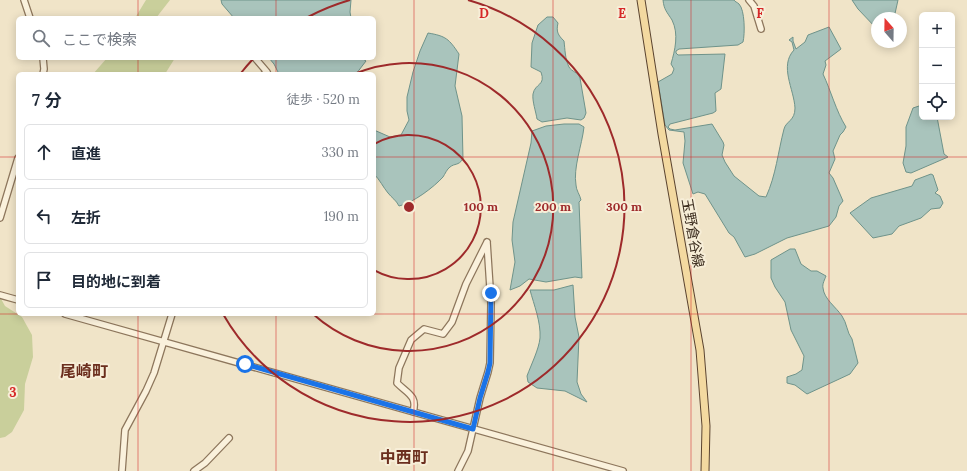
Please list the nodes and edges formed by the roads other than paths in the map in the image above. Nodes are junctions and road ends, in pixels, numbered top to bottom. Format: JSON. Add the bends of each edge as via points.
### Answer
{"nodes":[{"id":1,"x":24,"y":0,"type":"edge"},
{"id":2,"x":641,"y":0,"type":"edge"},
{"id":3,"x":749,"y":0,"type":"edge"},
{"id":4,"x":29,"y":16,"type":"edge"},
{"id":5,"x":762,"y":29,"type":"dead end"},
{"id":6,"x":43,"y":60,"type":"edge"},
{"id":7,"x":257,"y":60,"type":"edge"},
{"id":8,"x":43,"y":72,"type":"edge"},
{"id":9,"x":267,"y":72,"type":"edge"},
{"id":10,"x":16,"y":165,"type":"edge"},
{"id":11,"x":0,"y":218,"type":"edge"},
{"id":12,"x":0,"y":296,"type":"edge"},
{"id":13,"x":16,"y":300,"type":"edge"},
{"id":14,"x":72,"y":316,"type":"edge"},
{"id":15,"x":171,"y":316,"type":"edge"},
{"id":16,"x":164,"y":342,"type":"junction"},
{"id":17,"x":413,"y":412,"type":"junction"},
{"id":18,"x":473,"y":429,"type":"junction"},
{"id":19,"x":229,"y":438,"type":"dead end"},
{"id":20,"x":122,"y":471,"type":"edge"},
{"id":21,"x":194,"y":471,"type":"edge"},
{"id":22,"x":458,"y":471,"type":"edge"},
{"id":23,"x":623,"y":471,"type":"edge"},
{"id":24,"x":705,"y":471,"type":"edge"}],
"edges":[{"from":1,"to":4,"type":"street"},
{"from":2,"to":24,"type":"main road","name":"玉野倉谷線","via":[[700,350],[706,426]]},
{"from":3,"to":5,"type":"street","via":[[754,6]]},
{"from":6,"to":8,"type":"street"},
{"from":7,"to":9,"type":"street"},
{"from":10,"to":11,"type":"street"},
{"from":12,"to":13,"type":"street"},
{"from":14,"to":16,"type":"street"},
{"from":15,"to":16,"type":"street"},
{"from":16,"to":17,"type":"street"},
{"from":16,"to":20,"type":"street","via":[[154,373],[125,430]]},
{"from":17,"to":18,"type":"street"},
{"from":17,"to":18,"type":"street","via":[[413,398],[397,383],[397,374],[411,340],[424,329],[443,334],[454,317],[466,284],[487,242],[491,303],[490,363]]},
{"from":18,"to":22,"type":"street","via":[[468,451]]},
{"from":18,"to":23,"type":"street"},
{"from":19,"to":21,"type":"street"}]}
